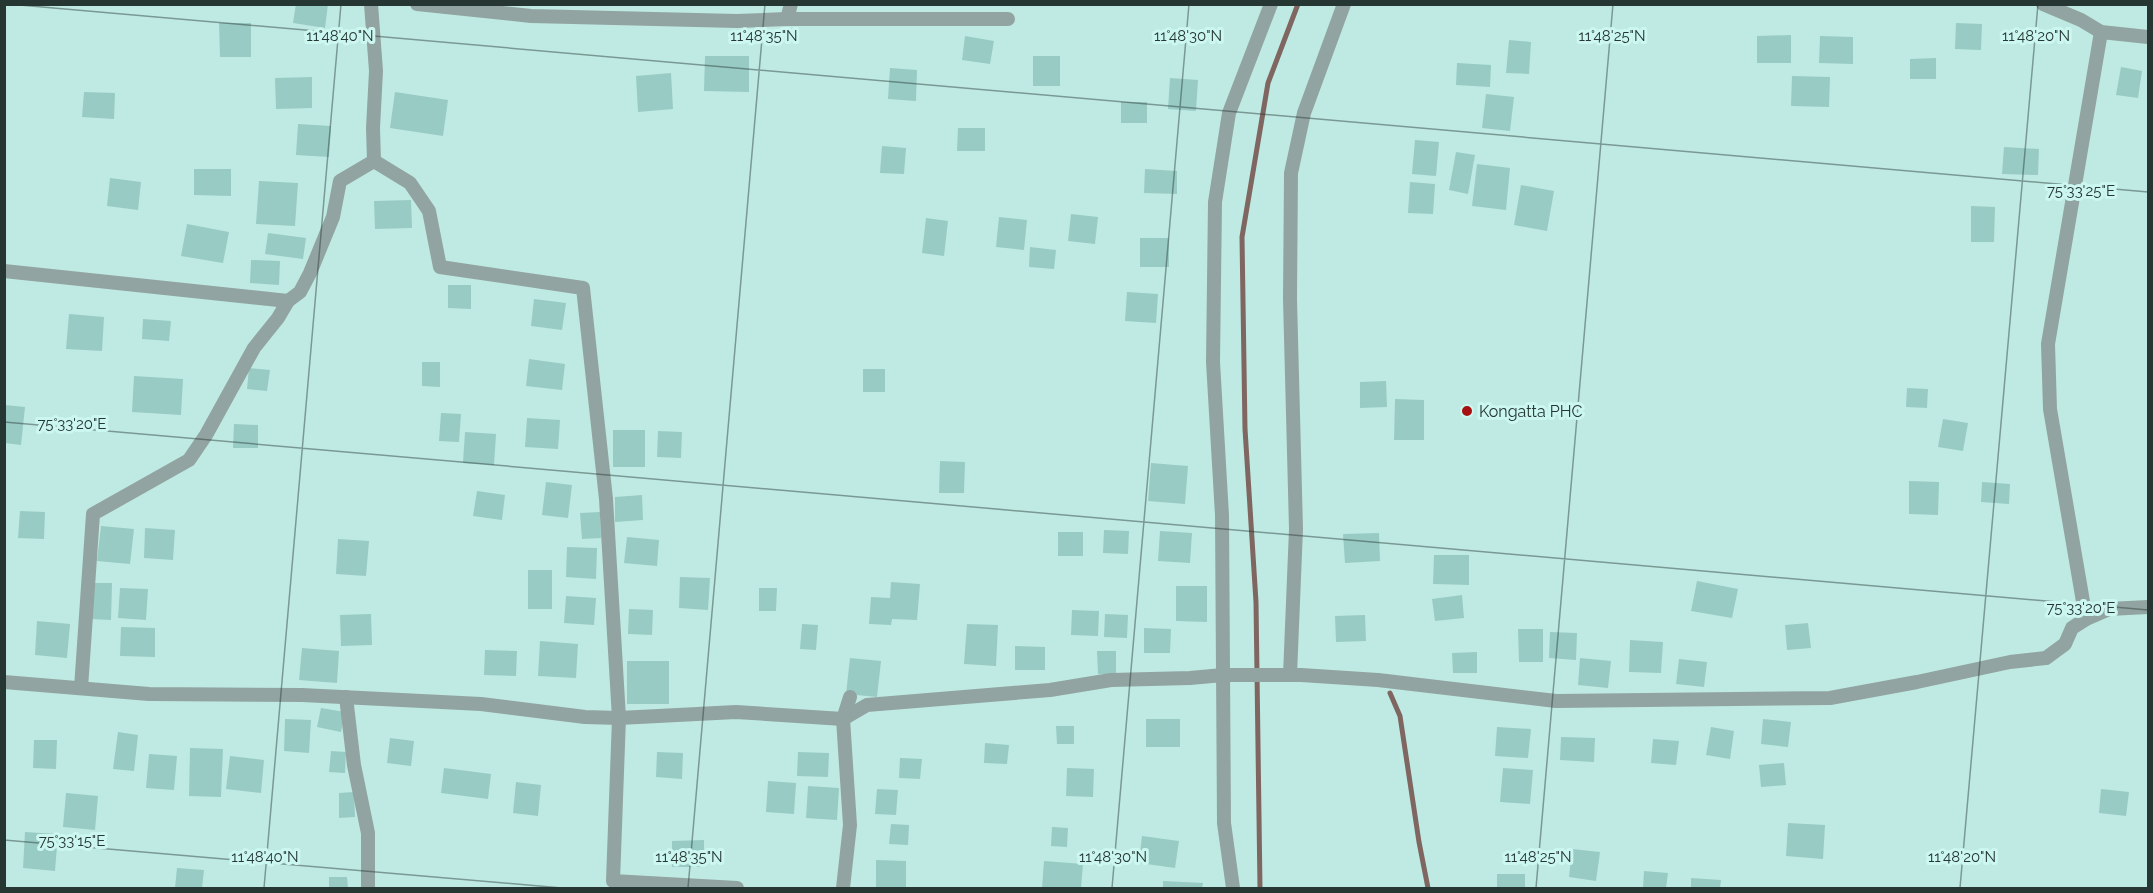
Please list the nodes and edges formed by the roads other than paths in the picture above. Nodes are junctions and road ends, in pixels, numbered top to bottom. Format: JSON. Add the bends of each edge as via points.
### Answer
{"nodes":[{"id":1,"x":371,"y":4,"type":"edge"},
{"id":2,"x":417,"y":4,"type":"edge"},
{"id":3,"x":791,"y":4,"type":"edge"},
{"id":4,"x":1271,"y":4,"type":"edge"},
{"id":5,"x":1344,"y":4,"type":"edge"},
{"id":6,"x":2043,"y":4,"type":"edge"},
{"id":7,"x":787,"y":19,"type":"junction"},
{"id":8,"x":1008,"y":19,"type":"dead end"},
{"id":9,"x":2101,"y":32,"type":"junction"},
{"id":10,"x":2148,"y":37,"type":"edge"},
{"id":11,"x":374,"y":160,"type":"junction"},
{"id":12,"x":4,"y":271,"type":"edge"},
{"id":13,"x":288,"y":301,"type":"junction"},
{"id":14,"x":2148,"y":607,"type":"edge"},
{"id":15,"x":2086,"y":619,"type":"junction"},
{"id":16,"x":1223,"y":675,"type":"junction"},
{"id":17,"x":1290,"y":675,"type":"junction"},
{"id":18,"x":4,"y":682,"type":"edge"},
{"id":19,"x":81,"y":688,"type":"junction"},
{"id":20,"x":346,"y":697,"type":"junction"},
{"id":21,"x":850,"y":697,"type":"dead end"},
{"id":22,"x":619,"y":718,"type":"junction"},
{"id":23,"x":843,"y":719,"type":"junction"},
{"id":24,"x":368,"y":888,"type":"edge"},
{"id":25,"x":737,"y":888,"type":"edge"},
{"id":26,"x":843,"y":888,"type":"edge"},
{"id":27,"x":1233,"y":888,"type":"edge"}],
"edges":[{"from":1,"to":11,"type":"street","via":[[376,71]]},
{"from":2,"to":7,"type":"street","via":[[531,16]]},
{"from":3,"to":7,"type":"street"},
{"from":4,"to":16,"type":"street","via":[[1229,113],[1215,202],[1214,362],[1222,515]]},
{"from":5,"to":17,"type":"street","via":[[1304,113],[1291,173],[1296,528]]},
{"from":6,"to":9,"type":"street"},
{"from":7,"to":8,"type":"street"},
{"from":9,"to":10,"type":"street"},
{"from":9,"to":15,"type":"street","via":[[2048,344],[2050,409]]},
{"from":11,"to":13,"type":"street","via":[[340,181],[333,217],[310,273],[300,292]]},
{"from":11,"to":22,"type":"street","via":[[410,183],[429,211],[440,267],[583,288],[606,499]]},
{"from":12,"to":13,"type":"street"},
{"from":13,"to":19,"type":"street","via":[[254,348],[189,460],[93,514]]},
{"from":14,"to":15,"type":"street","via":[[2109,609]]},
{"from":15,"to":17,"type":"street","via":[[2072,628],[2065,644],[2046,658],[1830,698],[1556,701],[1378,680]]},
{"from":16,"to":17,"type":"street"},
{"from":16,"to":23,"type":"street","via":[[1110,680],[1050,690],[867,705]]},
{"from":16,"to":27,"type":"street","via":[[1224,823]]},
{"from":18,"to":19,"type":"street"},
{"from":19,"to":20,"type":"street","via":[[149,694]]},
{"from":20,"to":22,"type":"street","via":[[481,704]]},
{"from":20,"to":24,"type":"street","via":[[368,833]]},
{"from":21,"to":23,"type":"street"},
{"from":22,"to":23,"type":"street","via":[[736,712]]},
{"from":22,"to":25,"type":"street","via":[[613,881]]},
{"from":23,"to":26,"type":"street","via":[[850,825]]}]}
